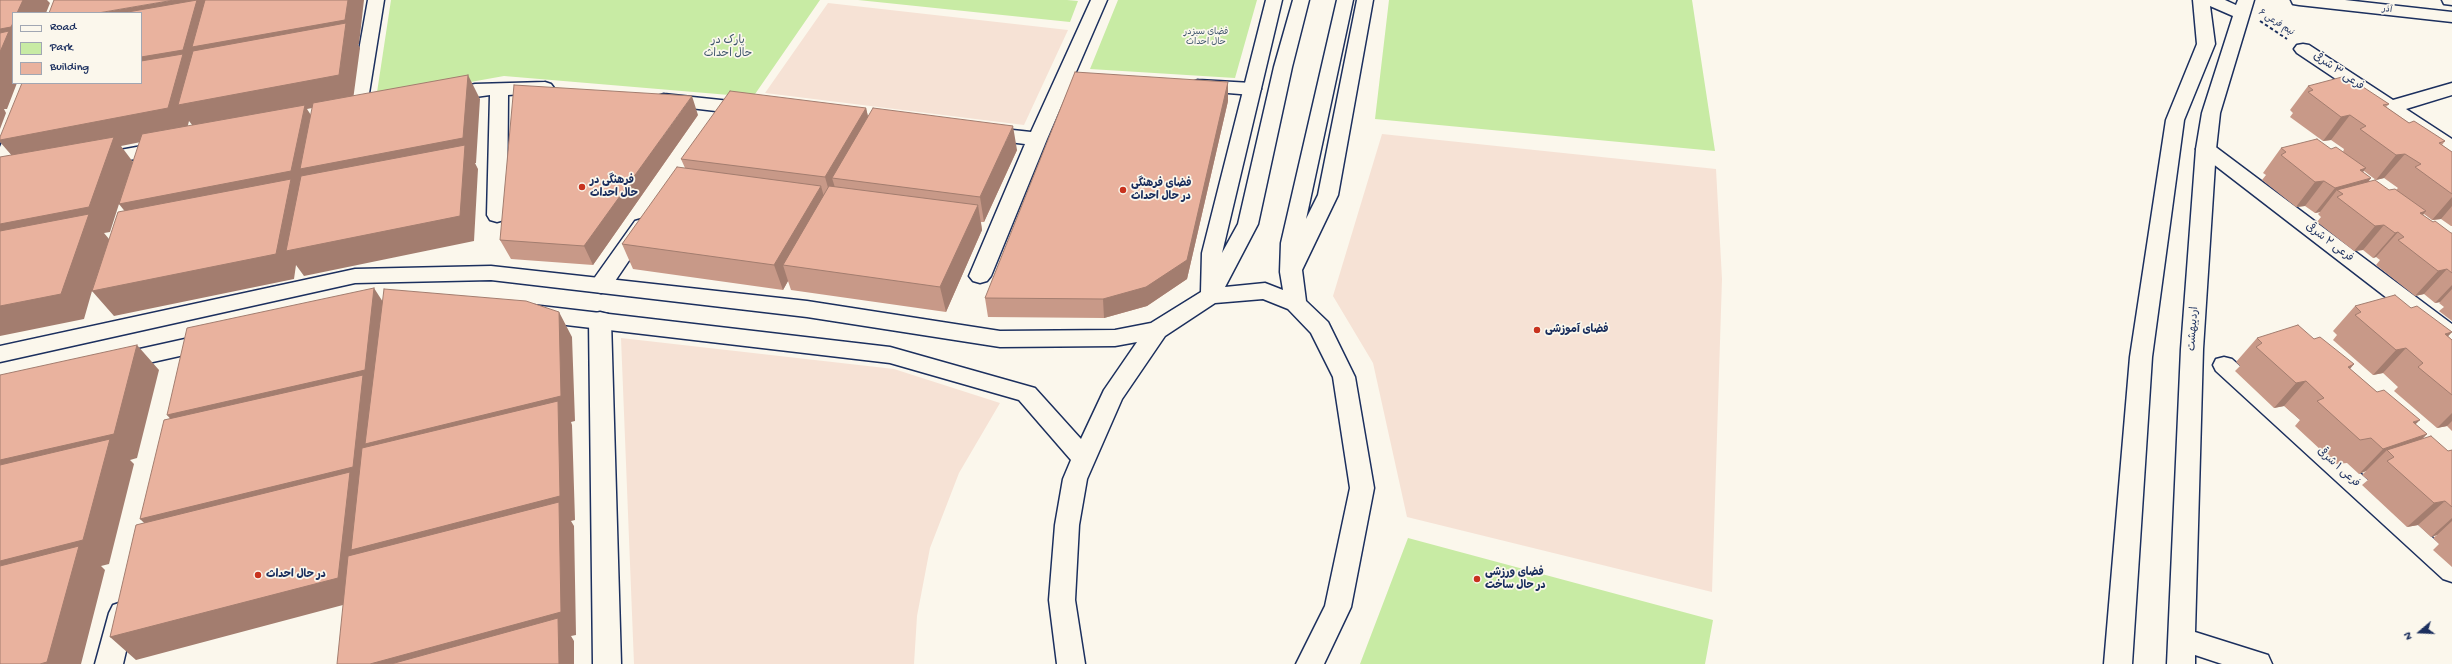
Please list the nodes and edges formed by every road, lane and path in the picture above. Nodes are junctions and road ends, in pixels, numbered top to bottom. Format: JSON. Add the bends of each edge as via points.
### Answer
{"nodes":[{"id":1,"x":376,"y":0,"type":"edge"},
{"id":2,"x":1098,"y":0,"type":"edge"},
{"id":3,"x":1274,"y":0,"type":"edge"},
{"id":4,"x":1301,"y":0,"type":"edge"},
{"id":5,"x":1345,"y":0,"type":"edge"},
{"id":6,"x":1365,"y":0,"type":"edge"},
{"id":7,"x":2201,"y":0,"type":"edge"},
{"id":8,"x":2210,"y":0,"type":"edge"},
{"id":9,"x":2299,"y":0,"type":"edge"},
{"id":10,"x":2243,"y":8,"type":"edge"},
{"id":11,"x":2452,"y":17,"type":"edge"},
{"id":12,"x":2303,"y":49,"type":"joint"},
{"id":13,"x":37,"y":84,"type":"edge"},
{"id":14,"x":1182,"y":85,"type":"edge"},
{"id":15,"x":499,"y":89,"type":"junction"},
{"id":16,"x":1252,"y":89,"type":"junction"},
{"id":17,"x":2452,"y":89,"type":"edge"},
{"id":18,"x":565,"y":90,"type":"edge"},
{"id":19,"x":649,"y":98,"type":"edge"},
{"id":20,"x":428,"y":99,"type":"edge"},
{"id":21,"x":725,"y":106,"type":"junction"},
{"id":22,"x":2391,"y":107,"type":"junction"},
{"id":23,"x":764,"y":110,"type":"edge"},
{"id":24,"x":357,"y":112,"type":"edge"},
{"id":25,"x":712,"y":126,"type":"edge"},
{"id":26,"x":967,"y":132,"type":"edge"},
{"id":27,"x":1037,"y":139,"type":"junction"},
{"id":28,"x":180,"y":145,"type":"edge"},
{"id":29,"x":2452,"y":148,"type":"edge"},
{"id":30,"x":157,"y":149,"type":"junction"},
{"id":31,"x":2206,"y":149,"type":"junction"},
{"id":32,"x":78,"y":164,"type":"edge"},
{"id":33,"x":149,"y":171,"type":"edge"},
{"id":34,"x":5,"y":174,"type":"edge"},
{"id":35,"x":654,"y":209,"type":"edge"},
{"id":36,"x":497,"y":214,"type":"dead end"},
{"id":37,"x":1291,"y":272,"type":"junction"},
{"id":38,"x":980,"y":276,"type":"dead end"},
{"id":39,"x":601,"y":285,"type":"junction"},
{"id":40,"x":1210,"y":296,"type":"junction"},
{"id":41,"x":1296,"y":304,"type":"junction"},
{"id":42,"x":513,"y":311,"type":"edge"},
{"id":43,"x":600,"y":320,"type":"junction"},
{"id":44,"x":1157,"y":330,"type":"junction"},
{"id":45,"x":2452,"y":336,"type":"edge"},
{"id":46,"x":232,"y":337,"type":"edge"},
{"id":47,"x":0,"y":354,"type":"edge"},
{"id":48,"x":101,"y":365,"type":"edge"},
{"id":49,"x":2224,"y":365,"type":"dead end"},
{"id":50,"x":1084,"y":458,"type":"junction"},
{"id":51,"x":2452,"y":571,"type":"edge"},
{"id":52,"x":127,"y":595,"type":"edge"},
{"id":53,"x":2182,"y":651,"type":"edge"},
{"id":54,"x":2221,"y":657,"type":"edge"},
{"id":55,"x":109,"y":664,"type":"edge"},
{"id":56,"x":607,"y":664,"type":"edge"},
{"id":57,"x":1071,"y":664,"type":"edge"},
{"id":58,"x":1310,"y":664,"type":"edge"},
{"id":59,"x":2118,"y":664,"type":"edge"},
{"id":60,"x":2258,"y":664,"type":"edge"}],
"edges":[{"from":1,"to":24,"type":"street"},
{"from":2,"to":27,"type":"street","via":[[1073,78]]},
{"from":3,"to":16,"type":"street"},
{"from":4,"to":40,"type":"street","via":[[1283,67],[1248,224]]},
{"from":5,"to":37,"type":"street","via":[[1291,243]]},
{"from":6,"to":37,"type":"street","via":[[1328,195]]},
{"from":7,"to":59,"type":"street","via":[[2206,44],[2175,120],[2141,357]]},
{"from":8,"to":10,"type":"street"},
{"from":9,"to":11,"type":"street","name":"آذر"},
{"from":10,"to":12,"type":"path","name":"نیم فرعی ۶"},
{"from":10,"to":31,"type":"street","name":"اردیبهشت","via":[[2212,113]]},
{"from":12,"to":22,"type":"street","name":"فرعی ۳ شرقی"},
{"from":13,"to":34,"type":"street"},
{"from":14,"to":16,"type":"street"},
{"from":15,"to":18,"type":"street","via":[[534,87]]},
{"from":15,"to":20,"type":"street","via":[[475,90]]},
{"from":15,"to":36,"type":"street"},
{"from":16,"to":40,"type":"street","via":[[1212,253]]},
{"from":17,"to":22,"type":"street"},
{"from":19,"to":21,"type":"street"},
{"from":21,"to":23,"type":"street"},
{"from":21,"to":25,"type":"street"},
{"from":22,"to":29,"type":"street","name":"فرعی ۳ شرقی"},
{"from":26,"to":27,"type":"street"},
{"from":27,"to":38,"type":"street"},
{"from":28,"to":30,"type":"street"},
{"from":30,"to":32,"type":"street"},
{"from":30,"to":33,"type":"street"},
{"from":31,"to":45,"type":"street","name":"فرعی ۲ شرقی"},
{"from":31,"to":53,"type":"street","name":"اردیبهشت","via":[[2192,349]]},
{"from":35,"to":39,"type":"street"},
{"from":37,"to":41,"type":"street"},
{"from":39,"to":44,"type":"street","via":[[807,309],[1000,339],[1115,338]]},
{"from":39,"to":47,"type":"street","via":[[491,273],[355,276]]},
{"from":40,"to":41,"type":"street","via":[[1265,290]]},
{"from":40,"to":44,"type":"street"},
{"from":41,"to":58,"type":"street","via":[[1320,328],[1344,377],[1362,488],[1338,608]]},
{"from":42,"to":43,"type":"street"},
{"from":43,"to":50,"type":"street","via":[[898,357],[1027,394]]},
{"from":43,"to":56,"type":"street"},
{"from":44,"to":50,"type":"street","via":[[1112,396]]},
{"from":46,"to":48,"type":"street"},
{"from":49,"to":51,"type":"street","name":"فرعی ۱ شرقی"},
{"from":50,"to":57,"type":"street","via":[[1075,479],[1065,548],[1062,600]]},
{"from":52,"to":55,"type":"street"},
{"from":53,"to":54,"type":"street"},
{"from":54,"to":60,"type":"street"}]}
